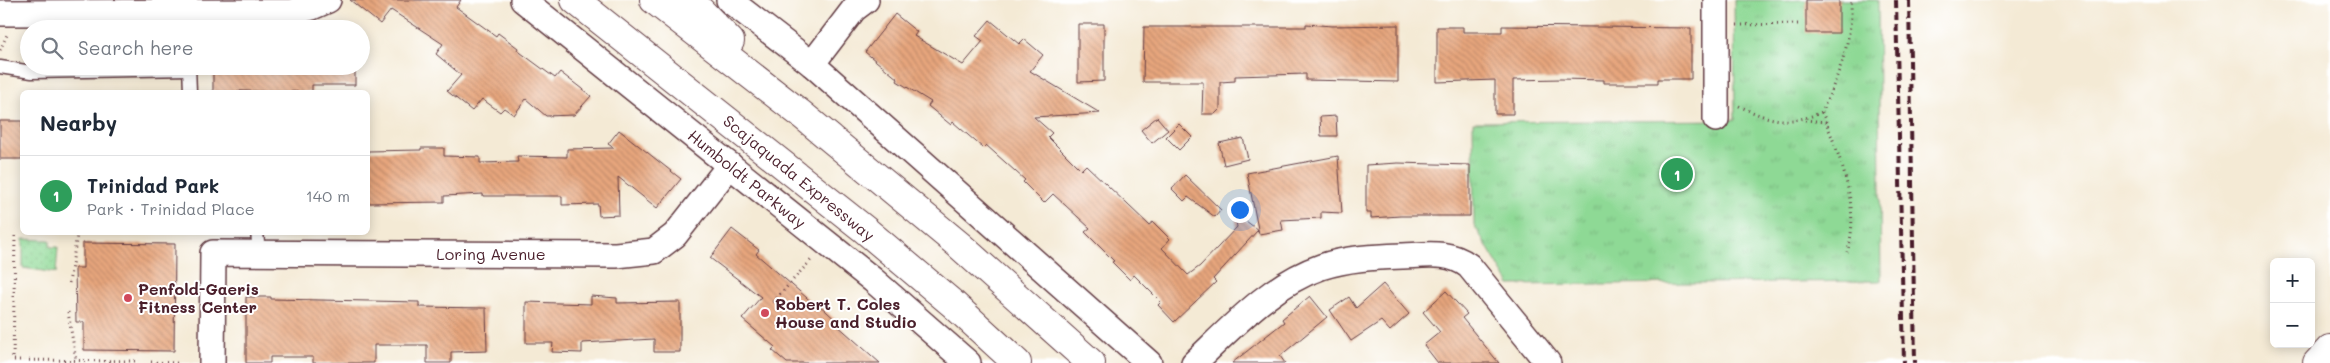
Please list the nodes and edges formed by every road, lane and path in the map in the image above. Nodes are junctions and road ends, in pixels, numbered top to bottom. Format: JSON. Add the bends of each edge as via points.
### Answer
{"nodes":[{"id":1,"x":328,"y":0,"type":"edge"},
{"id":2,"x":523,"y":0,"type":"edge"},
{"id":3,"x":654,"y":0,"type":"edge"},
{"id":4,"x":690,"y":0,"type":"edge"},
{"id":5,"x":729,"y":0,"type":"edge"},
{"id":6,"x":866,"y":0,"type":"edge"},
{"id":7,"x":1716,"y":0,"type":"edge"},
{"id":8,"x":1851,"y":0,"type":"edge"},
{"id":9,"x":574,"y":2,"type":"edge"},
{"id":10,"x":198,"y":20,"type":"edge"},
{"id":11,"x":4,"y":21,"type":"edge"},
{"id":12,"x":20,"y":21,"type":"edge"},
{"id":13,"x":1800,"y":24,"type":"dead end"},
{"id":14,"x":1730,"y":25,"type":"dead end"},
{"id":15,"x":0,"y":50,"type":"edge"},
{"id":16,"x":812,"y":64,"type":"junction"},
{"id":17,"x":0,"y":67,"type":"edge"},
{"id":18,"x":20,"y":71,"type":"edge"},
{"id":19,"x":189,"y":75,"type":"edge"},
{"id":20,"x":190,"y":90,"type":"edge"},
{"id":21,"x":1723,"y":111,"type":"joint"},
{"id":22,"x":1822,"y":112,"type":"junction"},
{"id":23,"x":801,"y":114,"type":"junction"},
{"id":24,"x":1804,"y":120,"type":"junction"},
{"id":25,"x":1826,"y":122,"type":"junction"},
{"id":26,"x":730,"y":165,"type":"junction"},
{"id":27,"x":77,"y":235,"type":"dead end"},
{"id":28,"x":15,"y":236,"type":"dead end"},
{"id":29,"x":258,"y":243,"type":"edge"},
{"id":30,"x":1847,"y":252,"type":"dead end"},
{"id":31,"x":811,"y":260,"type":"dead end"},
{"id":32,"x":69,"y":283,"type":"dead end"},
{"id":33,"x":774,"y":302,"type":"dead end"},
{"id":34,"x":68,"y":312,"type":"dead end"},
{"id":35,"x":2330,"y":349,"type":"edge"},
{"id":36,"x":76,"y":360,"type":"junction"},
{"id":37,"x":139,"y":361,"type":"dead end"},
{"id":38,"x":151,"y":362,"type":"dead end"},
{"id":39,"x":179,"y":363,"type":"edge"},
{"id":40,"x":212,"y":363,"type":"edge"},
{"id":41,"x":968,"y":363,"type":"edge"},
{"id":42,"x":1017,"y":363,"type":"edge"},
{"id":43,"x":1091,"y":363,"type":"edge"},
{"id":44,"x":1149,"y":363,"type":"edge"},
{"id":45,"x":1194,"y":363,"type":"edge"},
{"id":46,"x":1548,"y":363,"type":"edge"},
{"id":47,"x":2317,"y":363,"type":"edge"}],
"edges":[{"from":1,"to":10,"type":"street","via":[[292,12]]},
{"from":2,"to":26,"type":"street","name":"Humboldt Parkway"},
{"from":3,"to":23,"type":"highway"},
{"from":4,"to":23,"type":"highway"},
{"from":5,"to":16,"type":"street"},
{"from":6,"to":16,"type":"street","via":[[854,9]]},
{"from":7,"to":21,"type":"street"},
{"from":8,"to":22,"type":"path","via":[[1847,46]]},
{"from":9,"to":42,"type":"highway","name":"Scajaquada Expressway","via":[[864,229]]},
{"from":11,"to":12,"type":"street"},
{"from":11,"to":15,"type":"path"},
{"from":13,"to":14,"type":"path"},
{"from":16,"to":44,"type":"street"},
{"from":17,"to":18,"type":"lane"},
{"from":19,"to":20,"type":"lane"},
{"from":21,"to":24,"type":"path","via":[[1794,122]]},
{"from":22,"to":24,"type":"path"},
{"from":22,"to":25,"type":"path"},
{"from":23,"to":43,"type":"highway","via":[[959,245]]},
{"from":24,"to":25,"type":"path"},
{"from":25,"to":30,"type":"path","via":[[1843,169],[1850,205],[1851,241]]},
{"from":26,"to":29,"type":"street","name":"Loring Avenue","via":[[675,235],[654,251],[616,255]]},
{"from":26,"to":41,"type":"street","name":"Humboldt Parkway","via":[[873,280]]},
{"from":27,"to":32,"type":"path"},
{"from":28,"to":36,"type":"path","via":[[13,360]]},
{"from":29,"to":40,"type":"street","name":"Loring Avenue","via":[[213,253]]},
{"from":31,"to":33,"type":"path"},
{"from":34,"to":36,"type":"path"},
{"from":35,"to":47,"type":"highway"},
{"from":36,"to":37,"type":"path"},
{"from":38,"to":39,"type":"path"},
{"from":45,"to":46,"type":"street","via":[[1265,299],[1294,279],[1320,267],[1360,259],[1435,254],[1456,257],[1469,266]]}]}
